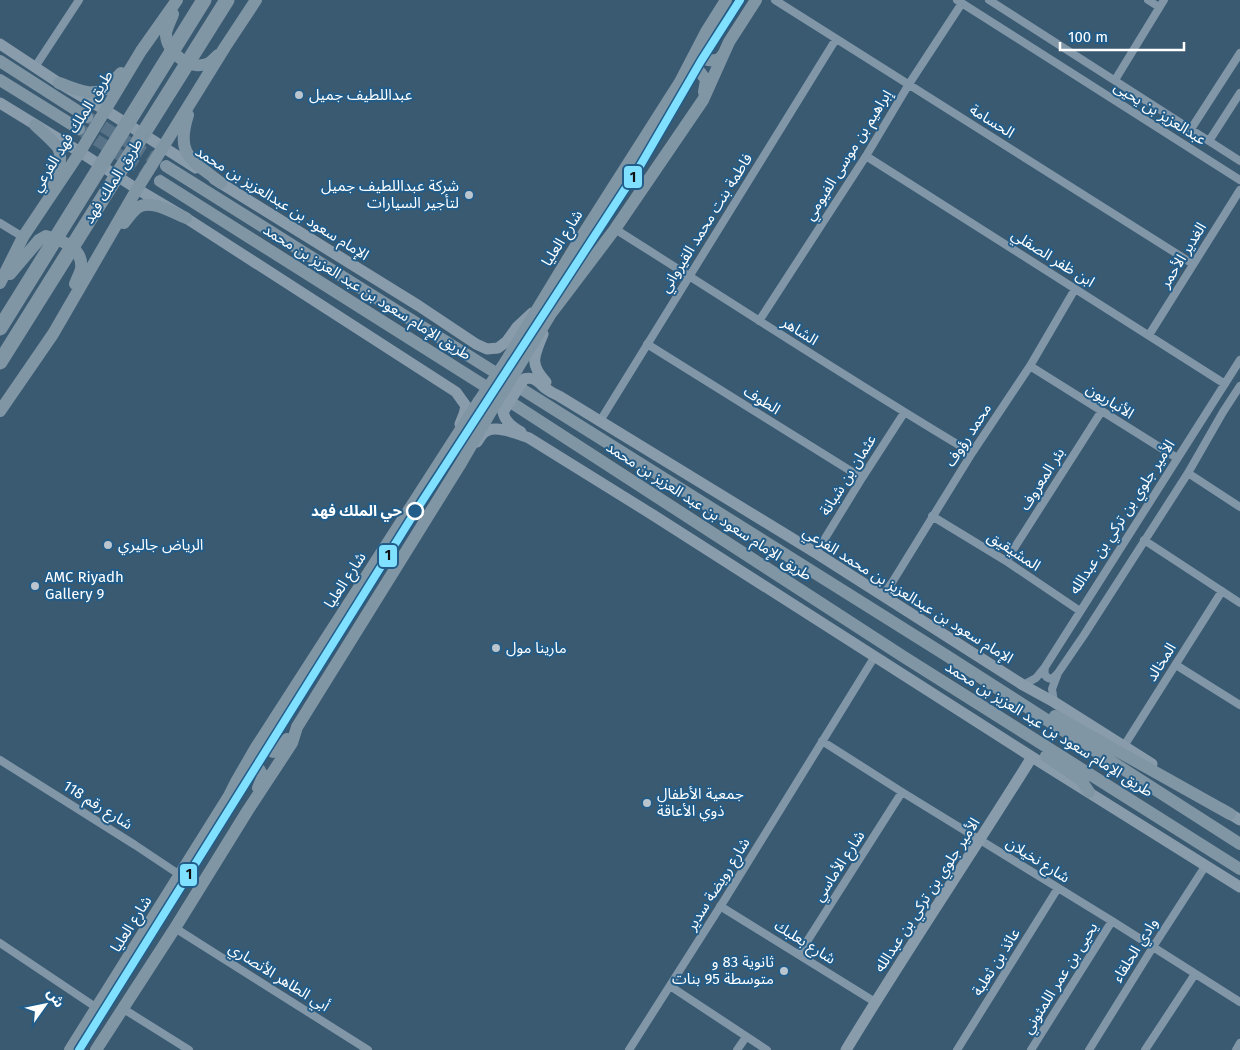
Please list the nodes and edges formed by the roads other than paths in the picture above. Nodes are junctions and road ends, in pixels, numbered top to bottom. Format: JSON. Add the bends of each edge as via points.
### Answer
{"nodes":[{"id":1,"x":79,"y":0,"type":"edge"},
{"id":2,"x":178,"y":0,"type":"edge"},
{"id":3,"x":204,"y":0,"type":"edge"},
{"id":4,"x":227,"y":0,"type":"edge"},
{"id":5,"x":256,"y":0,"type":"edge"},
{"id":6,"x":726,"y":0,"type":"edge"},
{"id":7,"x":756,"y":0,"type":"edge"},
{"id":8,"x":775,"y":0,"type":"edge"},
{"id":9,"x":989,"y":0,"type":"edge"},
{"id":10,"x":1148,"y":0,"type":"edge"},
{"id":11,"x":959,"y":2,"type":"edge"},
{"id":12,"x":1162,"y":4,"type":"edge"},
{"id":13,"x":706,"y":32,"type":"junction"},
{"id":14,"x":836,"y":39,"type":"junction"},
{"id":15,"x":729,"y":42,"type":"junction"},
{"id":16,"x":0,"y":44,"type":"edge"},
{"id":17,"x":225,"y":46,"type":"junction"},
{"id":18,"x":141,"y":51,"type":"junction"},
{"id":19,"x":1240,"y":53,"type":"edge"},
{"id":20,"x":1074,"y":55,"type":"junction"},
{"id":21,"x":0,"y":61,"type":"edge"},
{"id":22,"x":35,"y":67,"type":"junction"},
{"id":23,"x":1065,"y":69,"type":"junction"},
{"id":24,"x":0,"y":80,"type":"edge"},
{"id":25,"x":1115,"y":80,"type":"junction"},
{"id":26,"x":680,"y":82,"type":"junction"},
{"id":27,"x":59,"y":83,"type":"junction"},
{"id":28,"x":909,"y":84,"type":"junction"},
{"id":29,"x":1240,"y":93,"type":"edge"},
{"id":30,"x":194,"y":98,"type":"junction"},
{"id":31,"x":703,"y":100,"type":"junction"},
{"id":32,"x":0,"y":103,"type":"edge"},
{"id":33,"x":105,"y":110,"type":"junction"},
{"id":34,"x":87,"y":117,"type":"tunnel mouth"},
{"id":35,"x":35,"y":125,"type":"junction"},
{"id":36,"x":79,"y":129,"type":"tunnel mouth"},
{"id":37,"x":1191,"y":129,"type":"junction"},
{"id":38,"x":1209,"y":141,"type":"junction"},
{"id":39,"x":164,"y":148,"type":"junction"},
{"id":40,"x":80,"y":152,"type":"junction"},
{"id":41,"x":866,"y":156,"type":"junction"},
{"id":42,"x":1240,"y":160,"type":"edge"},
{"id":43,"x":166,"y":166,"type":"tunnel mouth"},
{"id":44,"x":1240,"y":180,"type":"edge"},
{"id":45,"x":160,"y":181,"type":"tunnel mouth"},
{"id":46,"x":221,"y":183,"type":"junction"},
{"id":47,"x":137,"y":189,"type":"junction"},
{"id":48,"x":1240,"y":190,"type":"edge"},
{"id":49,"x":44,"y":206,"type":"junction"},
{"id":50,"x":186,"y":218,"type":"junction"},
{"id":51,"x":0,"y":223,"type":"edge"},
{"id":52,"x":615,"y":229,"type":"junction"},
{"id":53,"x":23,"y":237,"type":"junction"},
{"id":54,"x":103,"y":248,"type":"junction"},
{"id":55,"x":1194,"y":264,"type":"junction"},
{"id":56,"x":690,"y":276,"type":"junction"},
{"id":57,"x":0,"y":284,"type":"edge"},
{"id":58,"x":1075,"y":289,"type":"junction"},
{"id":59,"x":540,"y":305,"type":"junction"},
{"id":60,"x":550,"y":315,"type":"junction"},
{"id":61,"x":759,"y":321,"type":"junction"},
{"id":62,"x":0,"y":328,"type":"edge"},
{"id":63,"x":57,"y":328,"type":"junction"},
{"id":64,"x":1149,"y":335,"type":"junction"},
{"id":65,"x":647,"y":344,"type":"junction"},
{"id":66,"x":1240,"y":360,"type":"edge"},
{"id":67,"x":0,"y":362,"type":"edge"},
{"id":68,"x":1030,"y":366,"type":"junction"},
{"id":69,"x":520,"y":374,"type":"junction"},
{"id":70,"x":1225,"y":384,"type":"junction"},
{"id":71,"x":1240,"y":386,"type":"edge"},
{"id":72,"x":559,"y":396,"type":"junction"},
{"id":73,"x":1212,"y":405,"type":"junction"},
{"id":74,"x":498,"y":410,"type":"junction"},
{"id":75,"x":0,"y":411,"type":"edge"},
{"id":76,"x":1102,"y":412,"type":"junction"},
{"id":77,"x":1223,"y":412,"type":"junction"},
{"id":78,"x":904,"y":413,"type":"junction"},
{"id":79,"x":1205,"y":415,"type":"junction"},
{"id":80,"x":600,"y":421,"type":"junction"},
{"id":81,"x":1217,"y":423,"type":"junction"},
{"id":82,"x":529,"y":438,"type":"junction"},
{"id":83,"x":448,"y":451,"type":"junction"},
{"id":84,"x":972,"y":453,"type":"junction"},
{"id":85,"x":1177,"y":458,"type":"junction"},
{"id":86,"x":461,"y":463,"type":"junction"},
{"id":87,"x":1188,"y":473,"type":"junction"},
{"id":88,"x":862,"y":478,"type":"junction"},
{"id":89,"x":1240,"y":507,"type":"edge"},
{"id":90,"x":932,"y":516,"type":"junction"},
{"id":91,"x":1144,"y":540,"type":"junction"},
{"id":92,"x":816,"y":553,"type":"junction"},
{"id":93,"x":1006,"y":562,"type":"junction"},
{"id":94,"x":1222,"y":591,"type":"junction"},
{"id":95,"x":883,"y":595,"type":"junction"},
{"id":96,"x":1240,"y":603,"type":"edge"},
{"id":97,"x":1080,"y":611,"type":"junction"},
{"id":98,"x":944,"y":654,"type":"junction"},
{"id":99,"x":875,"y":656,"type":"junction"},
{"id":100,"x":1176,"y":665,"type":"junction"},
{"id":101,"x":1045,"y":667,"type":"junction"},
{"id":102,"x":1058,"y":673,"type":"junction"},
{"id":103,"x":1023,"y":685,"type":"junction"},
{"id":104,"x":1054,"y":702,"type":"junction"},
{"id":105,"x":1240,"y":705,"type":"edge"},
{"id":106,"x":986,"y":708,"type":"junction"},
{"id":107,"x":279,"y":714,"type":"junction"},
{"id":108,"x":297,"y":727,"type":"junction"},
{"id":109,"x":822,"y":742,"type":"junction"},
{"id":110,"x":1124,"y":746,"type":"junction"},
{"id":111,"x":1032,"y":757,"type":"junction"},
{"id":112,"x":0,"y":760,"type":"edge"},
{"id":113,"x":902,"y":792,"type":"junction"},
{"id":114,"x":1089,"y":792,"type":"junction"},
{"id":115,"x":229,"y":796,"type":"junction"},
{"id":116,"x":248,"y":810,"type":"junction"},
{"id":117,"x":1235,"y":817,"type":"edge"},
{"id":118,"x":980,"y":840,"type":"junction"},
{"id":119,"x":1240,"y":844,"type":"edge"},
{"id":120,"x":1206,"y":865,"type":"junction"},
{"id":121,"x":1240,"y":869,"type":"edge"},
{"id":122,"x":180,"y":875,"type":"junction"},
{"id":123,"x":1240,"y":887,"type":"edge"},
{"id":124,"x":1058,"y":888,"type":"junction"},
{"id":125,"x":720,"y":906,"type":"junction"},
{"id":126,"x":1112,"y":921,"type":"junction"},
{"id":127,"x":175,"y":928,"type":"junction"},
{"id":128,"x":0,"y":943,"type":"edge"},
{"id":129,"x":1153,"y":947,"type":"junction"},
{"id":130,"x":799,"y":954,"type":"junction"},
{"id":131,"x":1195,"y":974,"type":"junction"},
{"id":132,"x":670,"y":986,"type":"junction"},
{"id":133,"x":875,"y":1002,"type":"junction"},
{"id":134,"x":1240,"y":1002,"type":"edge"},
{"id":135,"x":97,"y":1008,"type":"junction"},
{"id":136,"x":122,"y":1008,"type":"junction"},
{"id":137,"x":746,"y":1037,"type":"junction"},
{"id":138,"x":1240,"y":1044,"type":"edge"},
{"id":139,"x":70,"y":1050,"type":"edge"},
{"id":140,"x":96,"y":1050,"type":"edge"},
{"id":141,"x":189,"y":1050,"type":"edge"},
{"id":142,"x":368,"y":1050,"type":"edge"},
{"id":143,"x":629,"y":1050,"type":"edge"},
{"id":144,"x":738,"y":1050,"type":"edge"},
{"id":145,"x":766,"y":1050,"type":"edge"},
{"id":146,"x":846,"y":1050,"type":"edge"},
{"id":147,"x":957,"y":1050,"type":"edge"},
{"id":148,"x":1031,"y":1050,"type":"edge"},
{"id":149,"x":1090,"y":1050,"type":"edge"},
{"id":150,"x":1145,"y":1050,"type":"edge"},
{"id":151,"x":1236,"y":1050,"type":"edge"}],
"edges":[{"from":1,"to":22,"type":"street"},
{"from":2,"to":17,"type":"main road","via":[[166,32],[172,51],[179,58],[188,63],[208,64]]},
{"from":2,"to":18,"type":"main road","name":"طريق الملك فهد الفرعي"},
{"from":3,"to":62,"type":"highway","name":"طريق الملك فهد","bridge":true},
{"from":4,"to":67,"type":"highway","name":"طريق الملك فهد","bridge":true},
{"from":5,"to":17,"type":"main road"},
{"from":6,"to":13,"type":"main road","name":"شارع العليا"},
{"from":7,"to":15,"type":"main road"},
{"from":8,"to":14,"type":"street","name":"الحسامة"},
{"from":9,"to":20,"type":"street","name":"عبدالعزيز بن يحيى"},
{"from":10,"to":12,"type":"street"},
{"from":11,"to":23,"type":"street","name":"عبدالعزيز بن يحيى"},
{"from":11,"to":28,"type":"street","name":"إبراهيم بن موسى الفيومي"},
{"from":12,"to":25,"type":"street"},
{"from":13,"to":15,"type":"main road","via":[[702,49],[708,60],[721,58]]},
{"from":13,"to":26,"type":"main road","name":"شارع العليا"},
{"from":14,"to":28,"type":"street","name":"الحسامة"},
{"from":14,"to":56,"type":"street","name":"فاطمة بنت محمد القيرواني"},
{"from":15,"to":31,"type":"main road"},
{"from":16,"to":22,"type":"street","name":"الإمام سعود بن عبدالعزيز بن محمد"},
{"from":17,"to":30,"type":"main road"},
{"from":18,"to":27,"type":"main road","via":[[109,86],[98,92]]},
{"from":18,"to":33,"type":"main road","name":"طريق الملك فهد الفرعي"},
{"from":19,"to":37,"type":"street"},
{"from":20,"to":23,"type":"street"},
{"from":20,"to":25,"type":"street","name":"عبدالعزيز بن يحيى"},
{"from":21,"to":34,"type":"main road"},
{"from":22,"to":27,"type":"street","name":"الإمام سعود بن عبدالعزيز بن محمد"},
{"from":23,"to":44,"type":"street","name":"عبدالعزيز بن يحيى"},
{"from":24,"to":36,"type":"main road"},
{"from":25,"to":37,"type":"street","name":"عبدالعزيز بن يحيى"},
{"from":26,"to":31,"type":"main road","via":[[692,72],[700,72],[706,80]]},
{"from":26,"to":59,"type":"main road","name":"شارع العليا"},
{"from":27,"to":33,"type":"street","name":"الإمام سعود بن عبدالعزيز بن محمد"},
{"from":28,"to":41,"type":"street","name":"إبراهيم بن موسى الفيومي"},
{"from":28,"to":55,"type":"street","name":"الحسامة"},
{"from":29,"to":38,"type":"street"},
{"from":30,"to":39,"type":"main road"},
{"from":30,"to":46,"type":"main road","via":[[183,145],[189,158]]},
{"from":31,"to":52,"type":"main road"},
{"from":32,"to":35,"type":"street"},
{"from":33,"to":39,"type":"street","name":"الإمام سعود بن عبدالعزيز بن محمد"},
{"from":33,"to":40,"type":"main road","name":"طريق الملك فهد الفرعي"},
{"from":35,"to":40,"type":"street"},
{"from":35,"to":49,"type":"main road","via":[[58,148],[60,157]]},
{"from":37,"to":38,"type":"street","name":"عبدالعزيز بن يحيى"},
{"from":38,"to":42,"type":"street","name":"عبدالعزيز بن يحيى"},
{"from":39,"to":46,"type":"street","name":"الإمام سعود بن عبدالعزيز بن محمد"},
{"from":39,"to":47,"type":"main road"},
{"from":40,"to":47,"type":"street"},
{"from":40,"to":49,"type":"main road","name":"طريق الملك فهد الفرعي"},
{"from":41,"to":58,"type":"street","name":"ابن ظفر الصقلي"},
{"from":41,"to":61,"type":"street","name":"إبراهيم بن موسى الفيومي"},
{"from":43,"to":98,"type":"main road","name":"طريق الإمام سعود بن عبد العزيز بن محمد"},
{"from":45,"to":106,"type":"main road","name":"طريق الإمام سعود بن عبد العزيز بن محمد","via":[[515,404]]},
{"from":46,"to":59,"type":"street","name":"الإمام سعود بن عبدالعزيز بن محمد","via":[[487,349],[498,348],[507,341]]},
{"from":47,"to":50,"type":"street"},
{"from":47,"to":54,"type":"main road"},
{"from":48,"to":55,"type":"street","name":"الغدير الأحمر"},
{"from":49,"to":53,"type":"main road","name":"طريق الملك فهد الفرعي"},
{"from":50,"to":54,"type":"main road","via":[[154,204],[145,204],[138,207]]},
{"from":50,"to":83,"type":"street","via":[[456,392],[466,406]]},
{"from":51,"to":53,"type":"street"},
{"from":52,"to":56,"type":"street","name":"الشاهر"},
{"from":52,"to":60,"type":"main road"},
{"from":53,"to":57,"type":"main road","name":"طريق الملك فهد الفرعي"},
{"from":54,"to":63,"type":"main road"},
{"from":55,"to":64,"type":"street","name":"الغدير الأحمر"},
{"from":56,"to":61,"type":"street","name":"الشاهر"},
{"from":56,"to":65,"type":"street","name":"فاطمة بنت محمد القيرواني"},
{"from":57,"to":63,"type":"main road","via":[[46,236],[75,249],[81,269]]},
{"from":58,"to":64,"type":"street","name":"ابن ظفر الصقلي"},
{"from":58,"to":68,"type":"street","name":"محمد رؤوف"},
{"from":59,"to":83,"type":"main road","name":"شارع العليا","bridge":true},
{"from":60,"to":69,"type":"main road"},
{"from":60,"to":72,"type":"street","via":[[534,366]]},
{"from":61,"to":78,"type":"street","name":"الشاهر"},
{"from":63,"to":75,"type":"main road"},
{"from":64,"to":70,"type":"street","name":"ابن ظفر الصقلي"},
{"from":65,"to":80,"type":"street","name":"فاطمة بنت محمد القيرواني"},
{"from":65,"to":88,"type":"street","name":"الطوف"},
{"from":66,"to":70,"type":"street","name":"الأمير جلوي بن تركي بن عبدالله"},
{"from":68,"to":76,"type":"street","name":"الأنباريون"},
{"from":68,"to":84,"type":"street","name":"محمد رؤوف"},
{"from":69,"to":72,"type":"street","via":[[535,379]]},
{"from":69,"to":74,"type":"main road","bridge":true},
{"from":70,"to":73,"type":"street","name":"الأمير جلوي بن تركي بن عبدالله"},
{"from":71,"to":77,"type":"street","name":"الأمير جلوي بن تركي بن عبدالله"},
{"from":72,"to":80,"type":"street","name":"الإمام سعود بن عبدالعزيز بن محمد الفرعي"},
{"from":73,"to":77,"type":"street"},
{"from":73,"to":79,"type":"street","name":"الأمير جلوي بن تركي بن عبدالله"},
{"from":74,"to":82,"type":"street"},
{"from":74,"to":86,"type":"main road"},
{"from":76,"to":85,"type":"street","name":"الأنباريون"},
{"from":76,"to":93,"type":"street","name":"بئر المعروف"},
{"from":77,"to":81,"type":"street","name":"الأمير جلوي بن تركي بن عبدالله"},
{"from":78,"to":84,"type":"street","name":"الشاهر"},
{"from":78,"to":88,"type":"street","name":"عثمان بن شبانة"},
{"from":79,"to":81,"type":"street"},
{"from":79,"to":85,"type":"street","name":"الأمير جلوي بن تركي بن عبدالله"},
{"from":80,"to":92,"type":"street","name":"الإمام سعود بن عبدالعزيز بن محمد الفرعي"},
{"from":81,"to":87,"type":"street","name":"الأمير جلوي بن تركي بن عبدالله"},
{"from":82,"to":86,"type":"street","via":[[499,429],[485,431]]},
{"from":82,"to":99,"type":"street"},
{"from":83,"to":107,"type":"main road","name":"شارع العليا"},
{"from":84,"to":90,"type":"street","name":"محمد رؤوف"},
{"from":85,"to":97,"type":"street","name":"الأمير جلوي بن تركي بن عبدالله"},
{"from":86,"to":108,"type":"main road"},
{"from":87,"to":89,"type":"street"},
{"from":87,"to":91,"type":"street","name":"الأمير جلوي بن تركي بن عبدالله"},
{"from":88,"to":92,"type":"street","name":"عثمان بن شبانة"},
{"from":90,"to":93,"type":"street","name":"المشيقيق"},
{"from":90,"to":95,"type":"street","name":"محمد رؤوف"},
{"from":91,"to":94,"type":"street"},
{"from":91,"to":102,"type":"street","name":"الأمير جلوي بن تركي بن عبدالله"},
{"from":92,"to":95,"type":"street","name":"الإمام سعود بن عبدالعزيز بن محمد الفرعي"},
{"from":93,"to":97,"type":"street","name":"المشيقيق"},
{"from":94,"to":96,"type":"street"},
{"from":94,"to":100,"type":"street","name":"المخالد"},
{"from":95,"to":103,"type":"street","name":"الإمام سعود بن عبدالعزيز بن محمد الفرعي"},
{"from":97,"to":101,"type":"street","name":"الأمير جلوي بن تركي بن عبدالله"},
{"from":98,"to":117,"type":"main road"},
{"from":98,"to":119,"type":"main road","name":"طريق الإمام سعود بن عبد العزيز بن محمد"},
{"from":99,"to":109,"type":"street","name":"شارع رويضة سدير"},
{"from":99,"to":111,"type":"street"},
{"from":100,"to":105,"type":"street"},
{"from":100,"to":110,"type":"street","name":"المخالد"},
{"from":101,"to":102,"type":"street","via":[[1045,676],[1050,679]]},
{"from":101,"to":103,"type":"street","name":"الأمير جلوي بن تركي بن عبدالله","via":[[1036,678]]},
{"from":102,"to":104,"type":"street","name":"الأمير جلوي بن تركي بن عبدالله","via":[[1052,690]]},
{"from":103,"to":104,"type":"street","name":"الإمام سعود بن عبدالعزيز بن محمد الفرعي"},
{"from":104,"to":110,"type":"street","name":"الإمام سعود بن عبدالعزيز بن محمد الفرعي"},
{"from":106,"to":114,"type":"main road","via":[[998,724],[1081,780]]},
{"from":106,"to":121,"type":"main road","name":"طريق الإمام سعود بن عبد العزيز بن محمد"},
{"from":107,"to":108,"type":"main road","via":[[264,743],[268,750],[278,750]]},
{"from":107,"to":115,"type":"main road","name":"شارع العليا"},
{"from":108,"to":116,"type":"main road","via":[[292,743]]},
{"from":109,"to":113,"type":"street","name":"شارع نخيلان"},
{"from":109,"to":125,"type":"street","name":"شارع رويضة سدير"},
{"from":110,"to":117,"type":"street","name":"الإمام سعود بن عبدالعزيز بن محمد الفرعي"},
{"from":111,"to":114,"type":"street"},
{"from":111,"to":118,"type":"street","name":"الأمير جلوي بن تركي بن عبدالله"},
{"from":112,"to":122,"type":"street","name":"شارع رقم 118"},
{"from":113,"to":118,"type":"street","name":"شارع نخيلان"},
{"from":113,"to":130,"type":"street","name":"شارع الأماسي"},
{"from":114,"to":120,"type":"street"},
{"from":115,"to":116,"type":"main road","via":[[250,770],[259,769],[263,776]]},
{"from":115,"to":122,"type":"main road","name":"شارع العليا"},
{"from":116,"to":127,"type":"main road"},
{"from":118,"to":124,"type":"street","name":"شارع نخيلان"},
{"from":118,"to":133,"type":"street","name":"الأمير جلوي بن تركي بن عبدالله"},
{"from":120,"to":123,"type":"street"},
{"from":120,"to":129,"type":"street","name":"وادي الحلقاء"},
{"from":122,"to":135,"type":"main road","name":"شارع العليا"},
{"from":124,"to":126,"type":"street","name":"شارع نخيلان"},
{"from":124,"to":147,"type":"street","name":"عائذ بن ثعلبة"},
{"from":125,"to":130,"type":"street","name":"شارع بعلبك"},
{"from":125,"to":132,"type":"street","name":"شارع رويضة سدير"},
{"from":126,"to":129,"type":"street","name":"شارع نخيلان"},
{"from":126,"to":148,"type":"street","name":"يحيى بن عمر اللمثوني"},
{"from":127,"to":136,"type":"main road"},
{"from":127,"to":142,"type":"street","name":"أبي الطاهر الأنصاري"},
{"from":128,"to":135,"type":"street"},
{"from":129,"to":131,"type":"street","name":"شارع نخيلان"},
{"from":129,"to":149,"type":"street","name":"وادي الحلقاء"},
{"from":130,"to":133,"type":"street","name":"شارع بعلبك"},
{"from":131,"to":134,"type":"street","name":"شارع نخيلان"},
{"from":131,"to":150,"type":"street"},
{"from":132,"to":137,"type":"street"},
{"from":132,"to":143,"type":"street","name":"شارع رويضة سدير"},
{"from":133,"to":146,"type":"street","name":"الأمير جلوي بن تركي بن عبدالله"},
{"from":135,"to":139,"type":"main road","name":"شارع العليا"},
{"from":136,"to":140,"type":"main road"},
{"from":136,"to":141,"type":"street"},
{"from":137,"to":144,"type":"street"},
{"from":137,"to":145,"type":"street"},
{"from":138,"to":151,"type":"street"}]}
